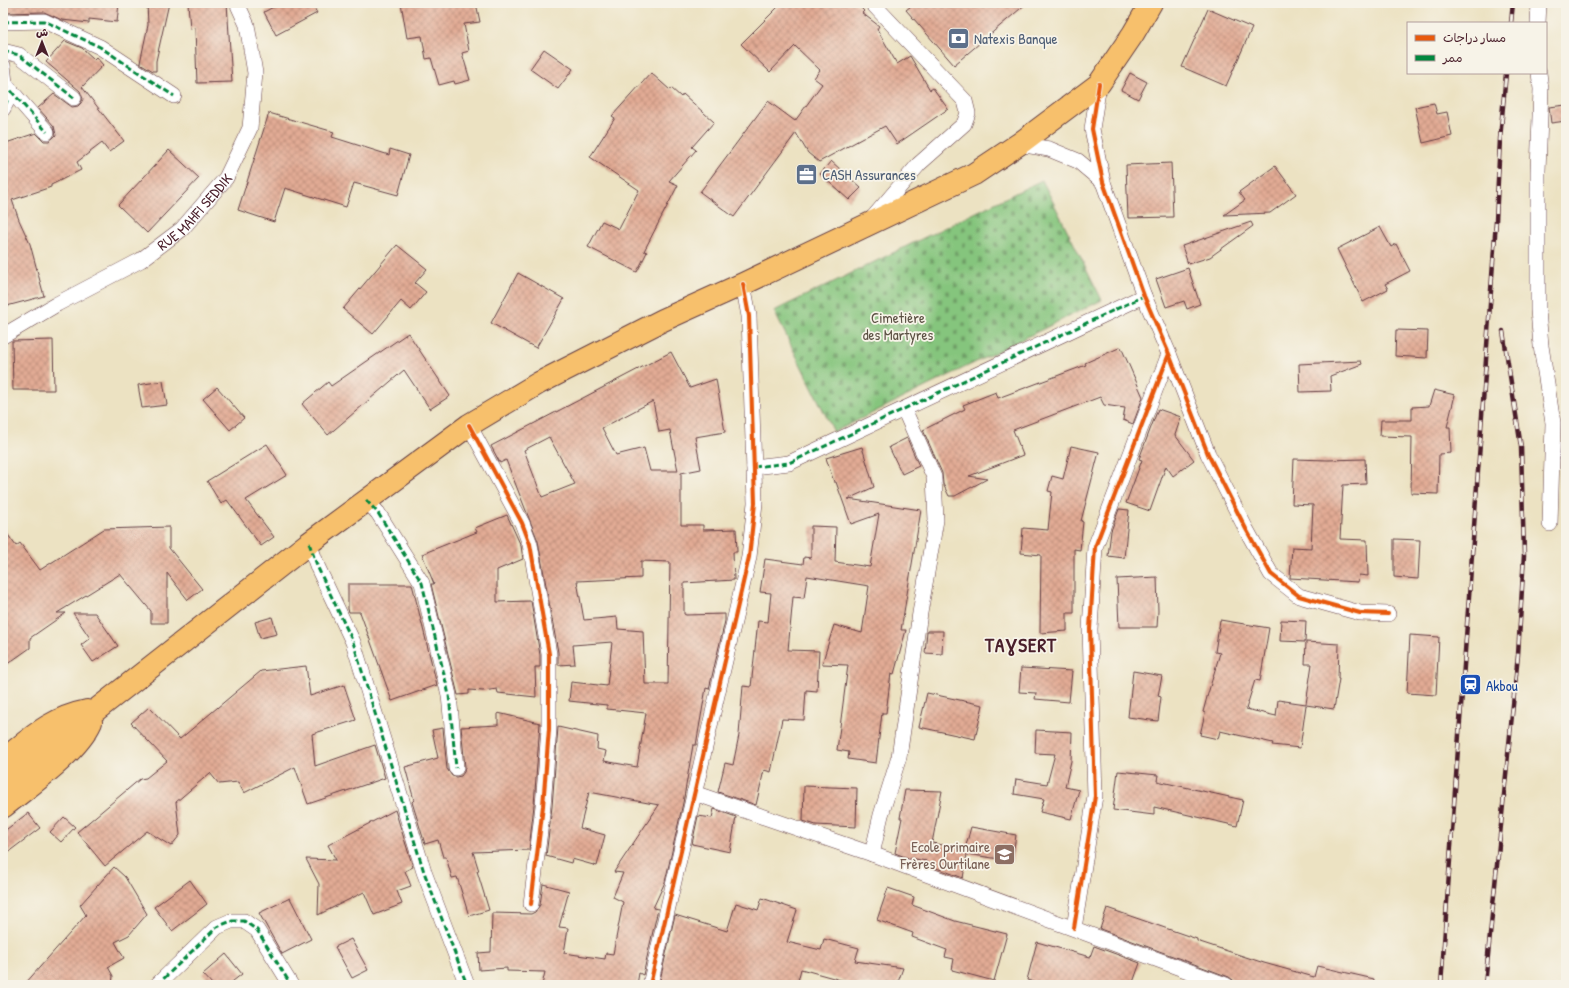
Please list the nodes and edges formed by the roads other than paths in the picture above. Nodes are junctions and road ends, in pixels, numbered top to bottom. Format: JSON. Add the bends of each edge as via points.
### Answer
{"nodes":[{"id":1,"x":237,"y":3,"type":"edge"},
{"id":2,"x":872,"y":3,"type":"edge"},
{"id":3,"x":1151,"y":3,"type":"edge"},
{"id":4,"x":1539,"y":3,"type":"edge"},
{"id":5,"x":3,"y":22,"type":"edge"},
{"id":6,"x":1538,"y":22,"type":"edge"},
{"id":7,"x":3,"y":51,"type":"edge"},
{"id":8,"x":3,"y":65,"type":"edge"},
{"id":9,"x":1539,"y":74,"type":"edge"},
{"id":10,"x":5,"y":84,"type":"junction"},
{"id":11,"x":1099,"y":84,"type":"junction"},
{"id":12,"x":174,"y":96,"type":"dead end"},
{"id":13,"x":74,"y":98,"type":"dead end"},
{"id":14,"x":3,"y":109,"type":"edge"},
{"id":15,"x":47,"y":132,"type":"dead end"},
{"id":16,"x":1019,"y":144,"type":"junction"},
{"id":17,"x":1103,"y":182,"type":"junction"},
{"id":18,"x":866,"y":226,"type":"junction"},
{"id":19,"x":743,"y":284,"type":"junction"},
{"id":20,"x":1144,"y":296,"type":"junction"},
{"id":21,"x":3,"y":336,"type":"edge"},
{"id":22,"x":1169,"y":354,"type":"junction"},
{"id":23,"x":904,"y":409,"type":"junction"},
{"id":24,"x":469,"y":425,"type":"junction"},
{"id":25,"x":754,"y":467,"type":"junction"},
{"id":26,"x":366,"y":500,"type":"junction"},
{"id":27,"x":1550,"y":524,"type":"dead end"},
{"id":28,"x":309,"y":543,"type":"junction"},
{"id":29,"x":1388,"y":614,"type":"dead end"},
{"id":30,"x":98,"y":708,"type":"junction"},
{"id":31,"x":3,"y":760,"type":"edge"},
{"id":32,"x":456,"y":768,"type":"dead end"},
{"id":33,"x":3,"y":783,"type":"edge"},
{"id":34,"x":694,"y":793,"type":"junction"},
{"id":35,"x":3,"y":807,"type":"edge"},
{"id":36,"x":872,"y":854,"type":"junction"},
{"id":37,"x":531,"y":904,"type":"dead end"},
{"id":38,"x":1074,"y":928,"type":"junction"},
{"id":39,"x":157,"y":985,"type":"edge"},
{"id":40,"x":291,"y":985,"type":"edge"},
{"id":41,"x":467,"y":985,"type":"edge"},
{"id":42,"x":650,"y":985,"type":"edge"},
{"id":43,"x":1226,"y":985,"type":"edge"}],
"edges":[{"from":1,"to":21,"type":"street","name":"RUE MAHFI SEDDIK","via":[[247,25],[254,73],[250,128],[226,178],[182,229],[141,260]]},
{"from":2,"to":18,"type":"street","via":[[965,101],[968,113],[964,124],[919,164]]},
{"from":3,"to":11,"type":"main road"},
{"from":4,"to":6,"type":"street"},
{"from":5,"to":12,"type":"street","via":[[44,21],[100,47]]},
{"from":7,"to":13,"type":"street","via":[[19,55]]},
{"from":8,"to":10,"type":"street"},
{"from":9,"to":27,"type":"street","via":[[1538,310],[1553,423]]},
{"from":10,"to":14,"type":"street","via":[[7,101]]},
{"from":10,"to":15,"type":"street"},
{"from":11,"to":16,"type":"main road"},
{"from":11,"to":17,"type":"street","via":[[1092,129]]},
{"from":16,"to":17,"type":"street","via":[[1049,149],[1078,161]]},
{"from":16,"to":18,"type":"main road","via":[[974,174]]},
{"from":17,"to":20,"type":"street"},
{"from":18,"to":19,"type":"main road"},
{"from":19,"to":24,"type":"main road","via":[[663,320],[539,383]]},
{"from":19,"to":25,"type":"street","via":[[749,316]]},
{"from":20,"to":22,"type":"street"},
{"from":20,"to":23,"type":"street"},
{"from":22,"to":29,"type":"street","via":[[1208,454],[1271,574],[1299,596],[1360,613]]},
{"from":22,"to":38,"type":"street","via":[[1096,547],[1090,629],[1096,796]]},
{"from":23,"to":25,"type":"street","via":[[789,463]]},
{"from":23,"to":36,"type":"street","via":[[934,477],[936,520],[898,757]]},
{"from":24,"to":26,"type":"main road"},
{"from":24,"to":37,"type":"street","via":[[522,523],[530,544],[549,654],[548,745]]},
{"from":25,"to":34,"type":"street","via":[[755,503],[749,557]]},
{"from":26,"to":28,"type":"main road"},
{"from":26,"to":32,"type":"street","via":[[378,513],[422,583],[449,695]]},
{"from":28,"to":30,"type":"main road"},
{"from":28,"to":41,"type":"street","via":[[353,642],[424,872]]},
{"from":30,"to":31,"type":"main road","via":[[71,714],[49,724]]},
{"from":30,"to":33,"type":"main road"},
{"from":30,"to":35,"type":"main road","via":[[88,730],[71,751]]},
{"from":34,"to":36,"type":"street"},
{"from":34,"to":42,"type":"street"},
{"from":36,"to":38,"type":"street"},
{"from":38,"to":43,"type":"street"},
{"from":39,"to":40,"type":"street","via":[[217,927],[231,921],[244,921],[256,930]]}]}
